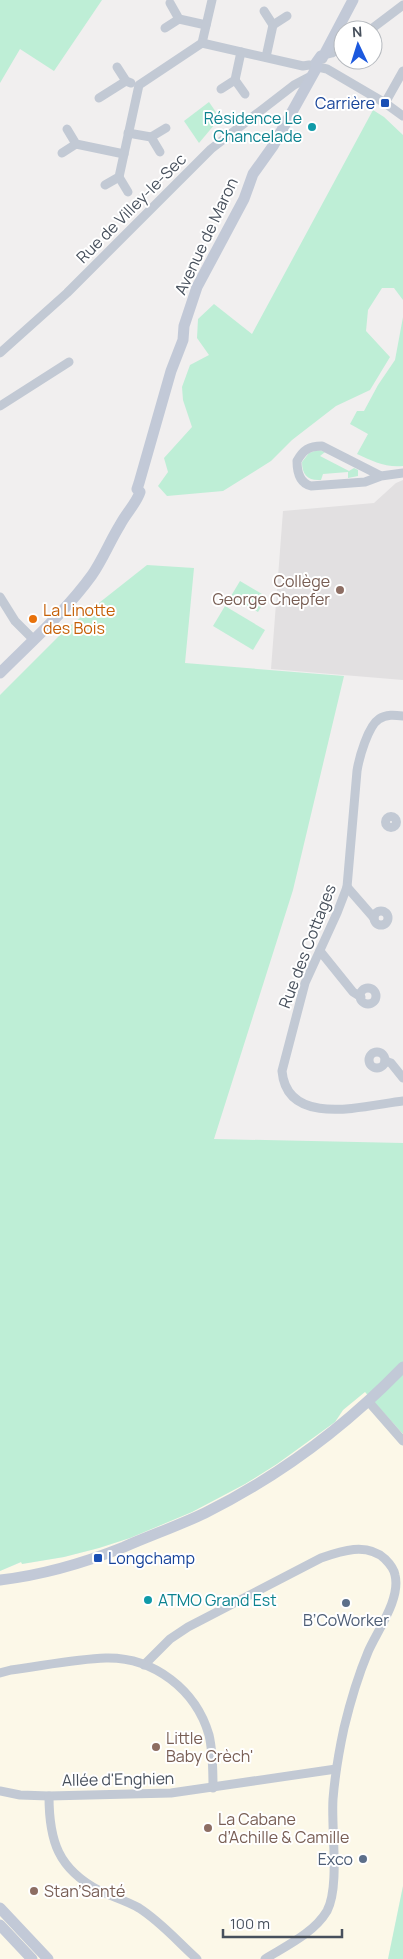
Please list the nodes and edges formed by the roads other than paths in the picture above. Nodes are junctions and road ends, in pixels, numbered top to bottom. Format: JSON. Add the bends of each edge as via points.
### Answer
{"nodes":[{"id":1,"x":212,"y":0,"type":"edge"},
{"id":2,"x":353,"y":0,"type":"edge"},
{"id":3,"x":170,"y":3,"type":"dead end"},
{"id":4,"x":403,"y":5,"type":"edge"},
{"id":5,"x":264,"y":11,"type":"dead end"},
{"id":6,"x":287,"y":16,"type":"dead end"},
{"id":7,"x":179,"y":19,"type":"junction"},
{"id":8,"x":346,"y":20,"type":"edge"},
{"id":9,"x":383,"y":20,"type":"edge"},
{"id":10,"x":206,"y":25,"type":"junction"},
{"id":11,"x":273,"y":25,"type":"junction"},
{"id":12,"x":165,"y":28,"type":"dead end"},
{"id":13,"x":202,"y":43,"type":"junction"},
{"id":14,"x":333,"y":44,"type":"edge"},
{"id":15,"x":241,"y":52,"type":"junction"},
{"id":16,"x":333,"y":52,"type":"edge"},
{"id":17,"x":324,"y":55,"type":"junction"},
{"id":18,"x":266,"y":57,"type":"junction"},
{"id":19,"x":117,"y":67,"type":"dead end"},
{"id":20,"x":315,"y":71,"type":"junction"},
{"id":21,"x":403,"y":71,"type":"edge"},
{"id":22,"x":235,"y":80,"type":"junction"},
{"id":23,"x":126,"y":82,"type":"junction"},
{"id":24,"x":139,"y":85,"type":"junction"},
{"id":25,"x":221,"y":89,"type":"dead end"},
{"id":26,"x":245,"y":94,"type":"dead end"},
{"id":27,"x":99,"y":98,"type":"dead end"},
{"id":28,"x":385,"y":103,"type":"junction"},
{"id":29,"x":403,"y":116,"type":"edge"},
{"id":30,"x":166,"y":128,"type":"dead end"},
{"id":31,"x":67,"y":129,"type":"dead end"},
{"id":32,"x":128,"y":133,"type":"junction"},
{"id":33,"x":151,"y":137,"type":"junction"},
{"id":34,"x":76,"y":144,"type":"junction"},
{"id":35,"x":160,"y":152,"type":"dead end"},
{"id":36,"x":62,"y":153,"type":"dead end"},
{"id":37,"x":124,"y":154,"type":"junction"},
{"id":38,"x":119,"y":176,"type":"junction"},
{"id":39,"x":104,"y":185,"type":"dead end"},
{"id":40,"x":128,"y":192,"type":"dead end"},
{"id":41,"x":0,"y":353,"type":"edge"},
{"id":42,"x":69,"y":362,"type":"dead end"},
{"id":43,"x":0,"y":406,"type":"edge"},
{"id":44,"x":403,"y":473,"type":"edge"},
{"id":45,"x":381,"y":476,"type":"junction"},
{"id":46,"x":0,"y":597,"type":"edge"},
{"id":47,"x":34,"y":640,"type":"junction"},
{"id":48,"x":0,"y":673,"type":"edge"},
{"id":49,"x":403,"y":716,"type":"edge"},
{"id":50,"x":347,"y":887,"type":"junction"},
{"id":51,"x":374,"y":918,"type":"dead end"},
{"id":52,"x":320,"y":950,"type":"junction"},
{"id":53,"x":361,"y":997,"type":"dead end"},
{"id":54,"x":385,"y":1061,"type":"dead end"},
{"id":55,"x":403,"y":1078,"type":"edge"},
{"id":56,"x":403,"y":1101,"type":"edge"},
{"id":57,"x":403,"y":1367,"type":"edge"},
{"id":58,"x":368,"y":1401,"type":"junction"},
{"id":59,"x":403,"y":1441,"type":"edge"},
{"id":60,"x":0,"y":1579,"type":"edge"},
{"id":61,"x":144,"y":1665,"type":"junction"},
{"id":62,"x":0,"y":1673,"type":"edge"},
{"id":63,"x":336,"y":1769,"type":"junction"},
{"id":64,"x":213,"y":1788,"type":"junction"},
{"id":65,"x":0,"y":1791,"type":"edge"},
{"id":66,"x":49,"y":1796,"type":"junction"},
{"id":67,"x":0,"y":1908,"type":"edge"},
{"id":68,"x":0,"y":1925,"type":"edge"},
{"id":69,"x":37,"y":1957,"type":"edge"},
{"id":70,"x":197,"y":1959,"type":"edge"},
{"id":71,"x":265,"y":1959,"type":"edge"}],
"edges":[{"from":1,"to":10,"type":"street"},
{"from":2,"to":8,"type":"street","name":"Avenue de Maron"},
{"from":3,"to":7,"type":"street"},
{"from":4,"to":9,"type":"street"},
{"from":5,"to":11,"type":"street"},
{"from":6,"to":11,"type":"street"},
{"from":7,"to":10,"type":"street"},
{"from":7,"to":12,"type":"street"},
{"from":10,"to":13,"type":"street"},
{"from":11,"to":18,"type":"street"},
{"from":13,"to":15,"type":"street"},
{"from":13,"to":24,"type":"street"},
{"from":14,"to":17,"type":"street","name":"Avenue de Maron"},
{"from":15,"to":18,"type":"street"},
{"from":15,"to":22,"type":"street"},
{"from":16,"to":17,"type":"street"},
{"from":17,"to":20,"type":"street","name":"Avenue de Maron","via":[[316,63]]},
{"from":18,"to":20,"type":"street","via":[[303,66],[304,72]]},
{"from":19,"to":23,"type":"street"},
{"from":20,"to":28,"type":"street","via":[[327,68]]},
{"from":20,"to":41,"type":"street","name":"Rue de Villey-le-Sec","via":[[204,155],[132,230]]},
{"from":20,"to":47,"type":"street","name":"Avenue de Maron","via":[[273,146],[253,174],[246,195],[197,287],[137,489],[133,490],[126,514],[92,574]]},
{"from":21,"to":28,"type":"street"},
{"from":22,"to":25,"type":"street"},
{"from":22,"to":26,"type":"street"},
{"from":23,"to":24,"type":"street"},
{"from":23,"to":27,"type":"street"},
{"from":24,"to":32,"type":"street"},
{"from":28,"to":29,"type":"street"},
{"from":30,"to":33,"type":"street"},
{"from":31,"to":34,"type":"street"},
{"from":32,"to":33,"type":"street"},
{"from":32,"to":37,"type":"street"},
{"from":33,"to":35,"type":"street"},
{"from":34,"to":36,"type":"street"},
{"from":34,"to":37,"type":"street"},
{"from":37,"to":38,"type":"street"},
{"from":38,"to":39,"type":"street"},
{"from":38,"to":40,"type":"street"},
{"from":42,"to":43,"type":"street"},
{"from":44,"to":45,"type":"street"},
{"from":45,"to":45,"type":"street","via":[[322,446],[306,449],[297,461],[301,480],[310,486],[365,482]]},
{"from":46,"to":47,"type":"street","via":[[15,621]]},
{"from":47,"to":48,"type":"street","name":"Avenue de Maron"},
{"from":49,"to":50,"type":"street","name":"Rue des Cottages","via":[[386,716],[376,721],[360,756]]},
{"from":50,"to":51,"type":"street"},
{"from":50,"to":52,"type":"street","name":"Rue des Cottages"},
{"from":52,"to":53,"type":"street","via":[[353,992]]},
{"from":52,"to":56,"type":"street","name":"Rue des Cottages","via":[[302,992],[283,1063],[282,1076],[286,1087],[296,1099],[329,1110]]},
{"from":54,"to":55,"type":"street","via":[[391,1063]]},
{"from":57,"to":58,"type":"street"},
{"from":58,"to":59,"type":"street"},
{"from":58,"to":60,"type":"street","via":[[311,1448],[252,1487],[178,1526],[124,1547]]},
{"from":61,"to":62,"type":"street","via":[[106,1658]]},
{"from":61,"to":63,"type":"street","via":[[170,1639],[188,1627],[306,1565],[352,1550],[377,1554],[393,1569],[395,1591],[355,1689]]},
{"from":61,"to":64,"type":"street","via":[[174,1681],[202,1716],[211,1744]]},
{"from":63,"to":64,"type":"street","name":"Allée d'Enghien"},
{"from":63,"to":71,"type":"street","via":[[331,1902],[315,1927]]},
{"from":64,"to":66,"type":"street","name":"Allée d'Enghien","via":[[171,1793]]},
{"from":65,"to":66,"type":"street","name":"Allée d'Enghien"},
{"from":66,"to":70,"type":"street","via":[[52,1835],[67,1866],[89,1885],[148,1914]]},
{"from":67,"to":69,"type":"street"},
{"from":68,"to":69,"type":"street"}]}
